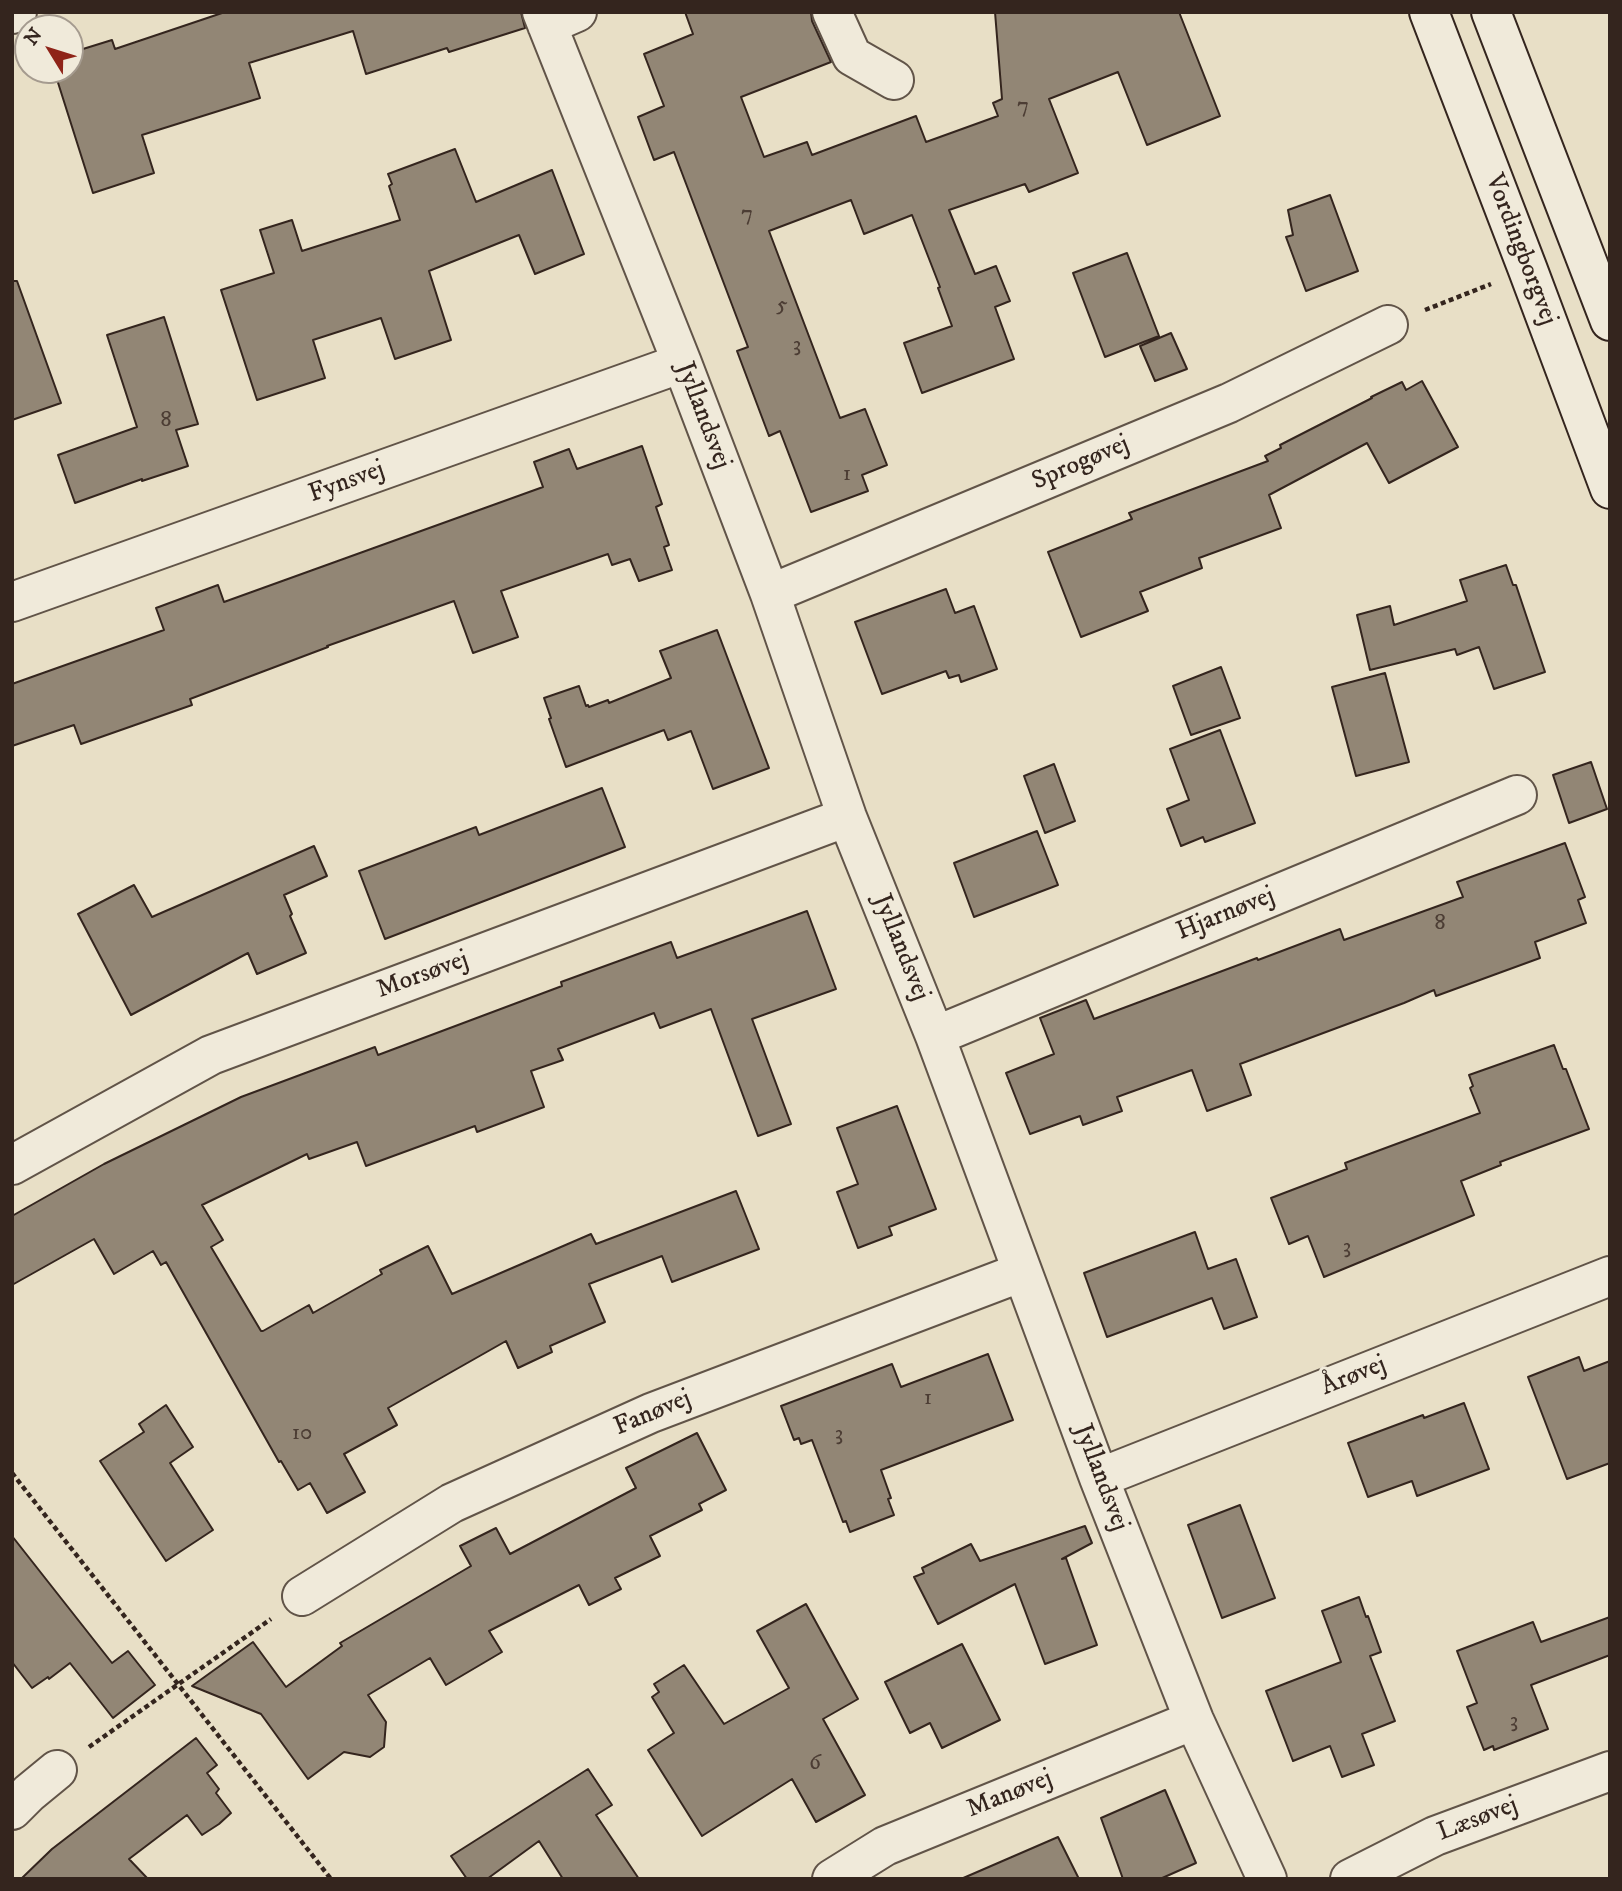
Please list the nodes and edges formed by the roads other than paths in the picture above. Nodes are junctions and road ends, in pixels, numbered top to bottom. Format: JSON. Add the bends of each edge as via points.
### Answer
{"nodes":[{"id":1,"x":832,"y":12,"type":"edge"},
{"id":2,"x":1429,"y":12,"type":"edge"},
{"id":3,"x":1491,"y":12,"type":"edge"},
{"id":4,"x":555,"y":16,"type":"edge"},
{"id":5,"x":894,"y":80,"type":"dead end"},
{"id":6,"x":1610,"y":321,"type":"edge"},
{"id":7,"x":1388,"y":325,"type":"road end"},
{"id":8,"x":682,"y":363,"type":"junction"},
{"id":9,"x":1610,"y":489,"type":"edge"},
{"id":10,"x":770,"y":594,"type":"junction"},
{"id":11,"x":12,"y":602,"type":"edge"},
{"id":12,"x":1517,"y":795,"type":"dead end"},
{"id":13,"x":848,"y":817,"type":"junction"},
{"id":14,"x":935,"y":1036,"type":"junction"},
{"id":15,"x":12,"y":1165,"type":"edge"},
{"id":16,"x":1022,"y":1272,"type":"junction"},
{"id":17,"x":1610,"y":1276,"type":"edge"},
{"id":18,"x":1099,"y":1478,"type":"junction"},
{"id":19,"x":302,"y":1597,"type":"road end"},
{"id":20,"x":1194,"y":1720,"type":"junction"},
{"id":21,"x":57,"y":1770,"type":"road end"},
{"id":22,"x":1610,"y":1771,"type":"edge"},
{"id":23,"x":12,"y":1810,"type":"edge"},
{"id":24,"x":832,"y":1879,"type":"edge"},
{"id":25,"x":1267,"y":1879,"type":"edge"},
{"id":26,"x":1350,"y":1879,"type":"edge"}],
"edges":[{"from":1,"to":5,"type":"street","via":[[852,56]]},
{"from":2,"to":9,"type":"street","name":"Vordingborgvej"},
{"from":3,"to":6,"type":"street"},
{"from":4,"to":8,"type":"street","name":"Jyllandsvej"},
{"from":7,"to":10,"type":"street","name":"Sprogøvej","via":[[1229,403]]},
{"from":8,"to":10,"type":"street","name":"Jyllandsvej"},
{"from":8,"to":11,"type":"street","name":"Fynsvej"},
{"from":10,"to":13,"type":"street","name":"Jyllandsvej"},
{"from":12,"to":14,"type":"street","name":"Hjarnøvej"},
{"from":13,"to":14,"type":"street","name":"Jyllandsvej"},
{"from":13,"to":15,"type":"street","name":"Morsøvej","via":[[211,1055]]},
{"from":14,"to":16,"type":"street","name":"Jyllandsvej"},
{"from":16,"to":18,"type":"street","name":"Jyllandsvej"},
{"from":16,"to":19,"type":"street","name":"Fanøvej","via":[[651,1413],[452,1503]]},
{"from":17,"to":18,"type":"street","name":"Årøvej"},
{"from":18,"to":20,"type":"street","name":"Jyllandsvej"},
{"from":20,"to":24,"type":"street","name":"Manøvej","via":[[885,1846]]},
{"from":20,"to":25,"type":"street","name":"Jyllandsvej"},
{"from":21,"to":23,"type":"street"},
{"from":22,"to":26,"type":"street","name":"Læsøvej","via":[[1435,1836]]}]}
